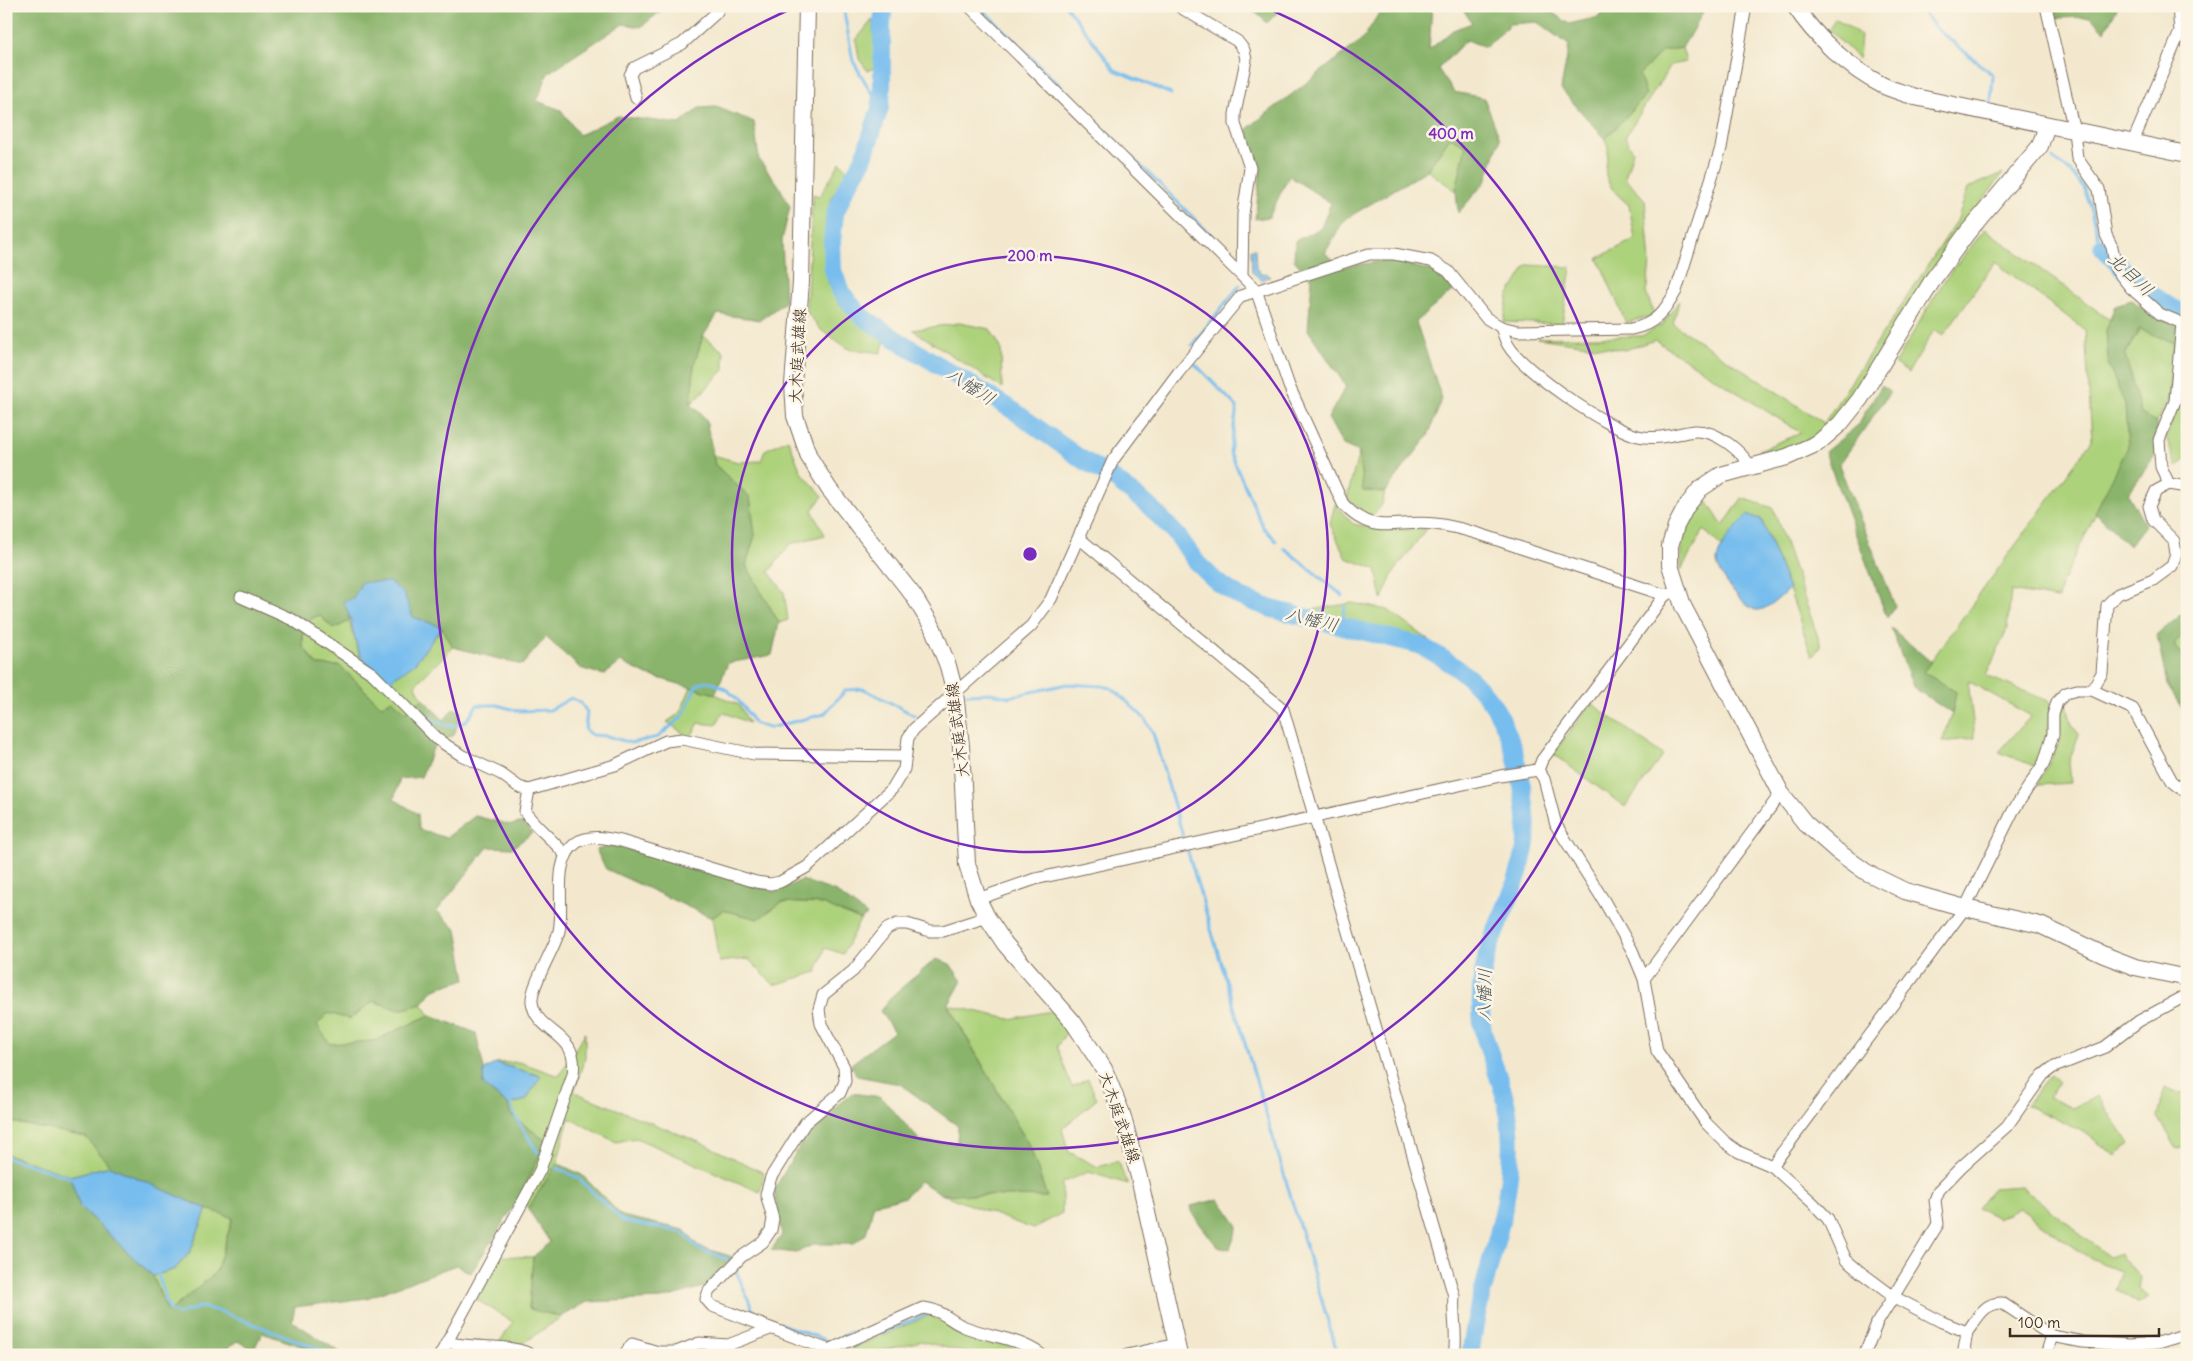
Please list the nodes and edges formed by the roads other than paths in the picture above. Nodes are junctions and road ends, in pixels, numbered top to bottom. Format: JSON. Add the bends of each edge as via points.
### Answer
{"nodes":[{"id":1,"x":720,"y":6,"type":"edge"},
{"id":2,"x":807,"y":6,"type":"edge"},
{"id":3,"x":969,"y":6,"type":"edge"},
{"id":4,"x":1178,"y":6,"type":"edge"},
{"id":5,"x":1746,"y":6,"type":"edge"},
{"id":6,"x":1795,"y":6,"type":"edge"},
{"id":7,"x":2046,"y":6,"type":"edge"},
{"id":8,"x":2178,"y":6,"type":"edge"},
{"id":9,"x":636,"y":98,"type":"dead end"},
{"id":10,"x":2047,"y":125,"type":"junction"},
{"id":11,"x":2074,"y":131,"type":"junction"},
{"id":12,"x":2132,"y":144,"type":"junction"},
{"id":13,"x":2187,"y":154,"type":"edge"},
{"id":14,"x":1242,"y":276,"type":"junction"},
{"id":15,"x":1256,"y":290,"type":"junction"},
{"id":16,"x":1501,"y":327,"type":"junction"},
{"id":17,"x":1751,"y":467,"type":"junction"},
{"id":18,"x":2169,"y":484,"type":"junction"},
{"id":19,"x":2187,"y":489,"type":"edge"},
{"id":20,"x":1079,"y":538,"type":"junction"},
{"id":21,"x":1671,"y":593,"type":"junction"},
{"id":22,"x":241,"y":597,"type":"dead end"},
{"id":23,"x":2092,"y":690,"type":"junction"},
{"id":24,"x":955,"y":693,"type":"junction"},
{"id":25,"x":905,"y":756,"type":"junction"},
{"id":26,"x":1535,"y":771,"type":"junction"},
{"id":27,"x":529,"y":790,"type":"junction"},
{"id":28,"x":2187,"y":793,"type":"edge"},
{"id":29,"x":1781,"y":794,"type":"junction"},
{"id":30,"x":1315,"y":818,"type":"junction"},
{"id":31,"x":566,"y":856,"type":"junction"},
{"id":32,"x":978,"y":899,"type":"junction"},
{"id":33,"x":1965,"y":908,"type":"junction"},
{"id":34,"x":987,"y":917,"type":"junction"},
{"id":35,"x":2187,"y":978,"type":"edge"},
{"id":36,"x":1644,"y":979,"type":"junction"},
{"id":37,"x":2187,"y":995,"type":"edge"},
{"id":38,"x":1772,"y":1166,"type":"junction"},
{"id":39,"x":1894,"y":1297,"type":"junction"},
{"id":40,"x":770,"y":1329,"type":"junction"},
{"id":41,"x":1967,"y":1332,"type":"junction"},
{"id":42,"x":2187,"y":1334,"type":"edge"},
{"id":43,"x":2052,"y":1336,"type":"junction"},
{"id":44,"x":447,"y":1342,"type":"junction"},
{"id":45,"x":1178,"y":1350,"type":"edge"},
{"id":46,"x":440,"y":1355,"type":"edge"},
{"id":47,"x":531,"y":1355,"type":"edge"},
{"id":48,"x":624,"y":1355,"type":"edge"},
{"id":49,"x":1042,"y":1355,"type":"edge"},
{"id":50,"x":1127,"y":1355,"type":"edge"},
{"id":51,"x":1454,"y":1355,"type":"edge"},
{"id":52,"x":1864,"y":1355,"type":"edge"},
{"id":53,"x":1969,"y":1355,"type":"edge"},
{"id":54,"x":2046,"y":1355,"type":"edge"}],
"edges":[{"from":1,"to":9,"type":"street","via":[[682,44],[634,68],[630,76]]},
{"from":2,"to":24,"type":"street","name":"大木庭武雄線","via":[[801,282],[793,384],[795,416],[809,457],[829,489],[912,595],[932,626]]},
{"from":3,"to":14,"type":"street"},
{"from":4,"to":14,"type":"street","via":[[1237,41],[1244,50],[1246,60],[1235,114],[1235,124],[1250,168],[1243,214]]},
{"from":5,"to":16,"type":"street","via":[[1721,148],[1676,291],[1667,307],[1656,320],[1631,329],[1518,331]]},
{"from":6,"to":10,"type":"street","via":[[1802,18],[1834,50],[1863,74],[1883,85],[1915,97]]},
{"from":7,"to":11,"type":"street"},
{"from":8,"to":12,"type":"street","via":[[2180,32]]},
{"from":10,"to":11,"type":"street"},
{"from":10,"to":17,"type":"street","via":[[2040,146],[1934,278],[1860,399],[1840,424],[1818,443],[1787,457]]},
{"from":11,"to":12,"type":"street"},
{"from":11,"to":18,"type":"street","via":[[2077,158],[2099,189],[2106,235],[2116,269],[2130,288],[2160,314],[2182,324],[2175,401],[2159,440],[2161,467]]},
{"from":12,"to":13,"type":"street"},
{"from":14,"to":15,"type":"street"},
{"from":15,"to":16,"type":"street","via":[[1369,254],[1394,254],[1431,261],[1448,271],[1486,318]]},
{"from":15,"to":20,"type":"street","via":[[1241,296],[1112,460]]},
{"from":15,"to":21,"type":"street","via":[[1289,386],[1343,504],[1354,516],[1381,526],[1421,523],[1469,531]]},
{"from":16,"to":17,"type":"street","via":[[1508,346],[1531,369],[1593,416],[1640,437],[1659,438],[1697,431],[1708,433],[1731,445]]},
{"from":17,"to":21,"type":"street","via":[[1721,475],[1700,489],[1686,507],[1670,546]]},
{"from":18,"to":19,"type":"street"},
{"from":18,"to":23,"type":"street","via":[[2156,492],[2149,506],[2153,520],[2174,541],[2176,554],[2172,566],[2153,580],[2118,594],[2107,606],[2102,673]]},
{"from":20,"to":24,"type":"street","via":[[1051,598],[1031,626]]},
{"from":20,"to":30,"type":"street","via":[[1283,709]]},
{"from":21,"to":26,"type":"street"},
{"from":21,"to":29,"type":"street","via":[[1687,614]]},
{"from":22,"to":27,"type":"street","via":[[294,620],[373,674],[437,739]]},
{"from":23,"to":28,"type":"street","via":[[2133,709],[2172,781]]},
{"from":23,"to":33,"type":"street","via":[[2066,693],[2057,702],[2053,734],[2044,763],[2013,811]]},
{"from":24,"to":25,"type":"street","via":[[914,729],[908,738]]},
{"from":24,"to":32,"type":"street","name":"大木庭武雄線","via":[[961,746],[966,864]]},
{"from":25,"to":27,"type":"street","via":[[754,754],[682,739],[666,741],[615,765]]},
{"from":25,"to":31,"type":"street","via":[[904,769],[892,789],[807,868],[780,882],[756,882],[598,837],[576,843]]},
{"from":26,"to":30,"type":"street"},
{"from":26,"to":36,"type":"street","via":[[1544,779],[1556,825],[1632,950]]},
{"from":27,"to":31,"type":"street","via":[[525,812]]},
{"from":29,"to":33,"type":"street","via":[[1805,823],[1866,872],[1905,891]]},
{"from":29,"to":36,"type":"street"},
{"from":30,"to":32,"type":"street","via":[[1035,879]]},
{"from":30,"to":51,"type":"street","via":[[1454,1296],[1452,1314],[1457,1342]]},
{"from":31,"to":44,"type":"street","via":[[562,868],[559,932],[532,1000],[536,1015],[570,1048],[575,1061],[573,1074],[540,1170]]},
{"from":32,"to":34,"type":"street","name":"大木庭武雄線"},
{"from":33,"to":35,"type":"street","via":[[2040,925],[2135,967]]},
{"from":33,"to":38,"type":"street"},
{"from":34,"to":40,"type":"street","via":[[943,931],[897,924],[887,929],[853,971],[823,996],[819,1008],[821,1024],[844,1067],[845,1081],[840,1093],[805,1123],[771,1177],[766,1194],[774,1219],[771,1230],[763,1242],[741,1258],[709,1291],[706,1299],[712,1306]]},
{"from":34,"to":45,"type":"street","name":"大木庭武雄線","via":[[1005,944],[1073,1022],[1104,1069],[1122,1114],[1140,1177]]},
{"from":36,"to":38,"type":"street","via":[[1657,1051],[1706,1122],[1725,1142],[1739,1152]]},
{"from":37,"to":39,"type":"street","via":[[2139,1021],[2105,1047],[2052,1068],[2043,1075],[2007,1126],[1939,1190],[1935,1200],[1938,1224]]},
{"from":38,"to":39,"type":"street","via":[[1828,1219],[1846,1260]]},
{"from":39,"to":41,"type":"street"},
{"from":39,"to":52,"type":"street","via":[[1877,1323]]},
{"from":40,"to":48,"type":"street","via":[[728,1345],[700,1343],[676,1352],[658,1352],[632,1344]]},
{"from":40,"to":49,"type":"street","via":[[829,1350],[923,1308],[938,1310],[964,1327],[1026,1344]]},
{"from":41,"to":43,"type":"street","via":[[1992,1302],[2002,1303]]},
{"from":41,"to":53,"type":"street","via":[[1964,1350]]},
{"from":42,"to":43,"type":"street","via":[[2157,1343],[2130,1345],[2082,1342]]},
{"from":43,"to":54,"type":"street"},
{"from":44,"to":46,"type":"street"},
{"from":44,"to":47,"type":"street","via":[[458,1346],[517,1349]]},
{"from":45,"to":50,"type":"street"}]}
